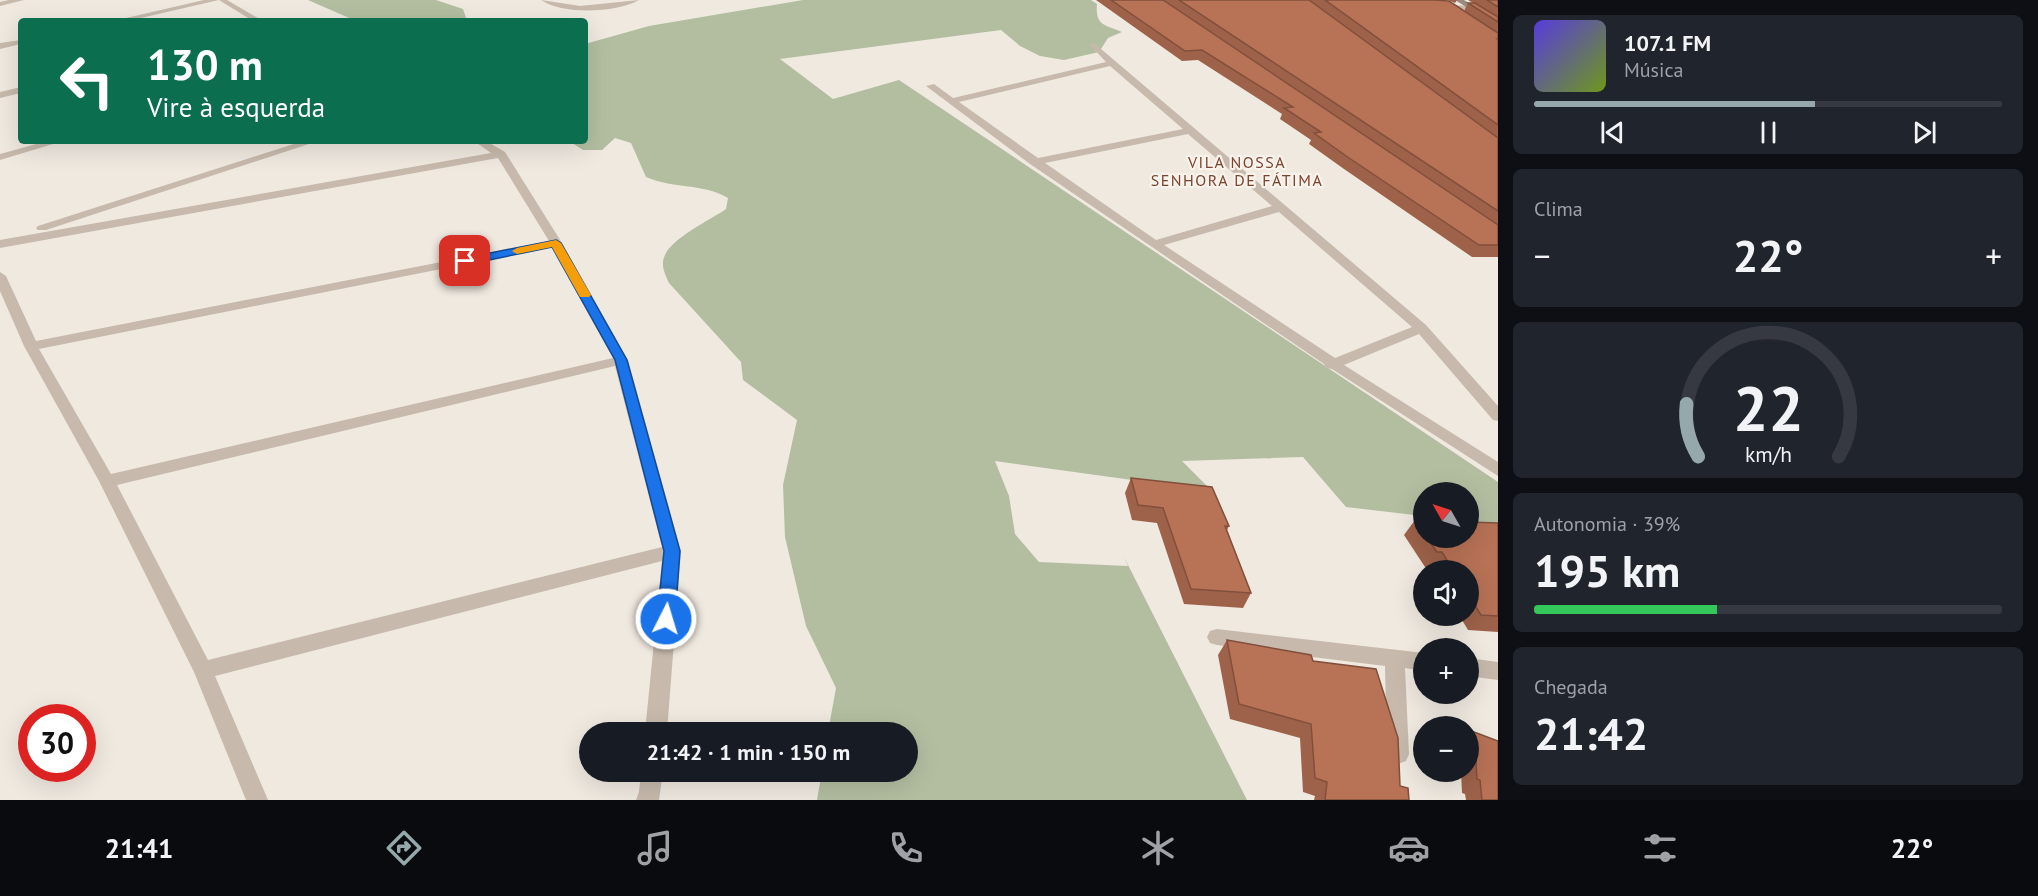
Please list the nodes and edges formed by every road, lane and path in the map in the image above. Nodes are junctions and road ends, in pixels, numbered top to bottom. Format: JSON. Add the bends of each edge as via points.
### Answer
{"nodes":[{"id":1,"x":20,"y":0,"type":"edge"},
{"id":2,"x":215,"y":0,"type":"edge"},
{"id":3,"x":222,"y":0,"type":"edge"},
{"id":4,"x":545,"y":0,"type":"edge"},
{"id":5,"x":635,"y":0,"type":"edge"},
{"id":6,"x":1437,"y":0,"type":"edge"},
{"id":7,"x":1460,"y":0,"type":"edge"},
{"id":8,"x":0,"y":4,"type":"edge"},
{"id":9,"x":1425,"y":5,"type":"edge"},
{"id":10,"x":1446,"y":6,"type":"junction"},
{"id":11,"x":1470,"y":8,"type":"junction"},
{"id":12,"x":131,"y":18,"type":"edge"},
{"id":13,"x":254,"y":18,"type":"edge"},
{"id":14,"x":1466,"y":20,"type":"edge"},
{"id":15,"x":1498,"y":25,"type":"edge"},
{"id":16,"x":18,"y":43,"type":"edge"},
{"id":17,"x":1094,"y":45,"type":"dead end"},
{"id":18,"x":0,"y":46,"type":"edge"},
{"id":19,"x":1112,"y":63,"type":"junction"},
{"id":20,"x":931,"y":86,"type":"dead end"},
{"id":21,"x":18,"y":91,"type":"edge"},
{"id":22,"x":0,"y":95,"type":"edge"},
{"id":23,"x":951,"y":101,"type":"junction"},
{"id":24,"x":1191,"y":130,"type":"junction"},
{"id":25,"x":47,"y":144,"type":"edge"},
{"id":26,"x":304,"y":144,"type":"edge"},
{"id":27,"x":484,"y":144,"type":"edge"},
{"id":28,"x":501,"y":154,"type":"junction"},
{"id":29,"x":0,"y":157,"type":"edge"},
{"id":30,"x":1034,"y":162,"type":"junction"},
{"id":31,"x":1279,"y":208,"type":"junction"},
{"id":32,"x":0,"y":243,"type":"edge"},
{"id":33,"x":556,"y":243,"type":"junction"},
{"id":34,"x":1155,"y":244,"type":"junction"},
{"id":35,"x":0,"y":276,"type":"edge"},
{"id":36,"x":1421,"y":328,"type":"junction"},
{"id":37,"x":32,"y":346,"type":"junction"},
{"id":38,"x":621,"y":360,"type":"junction"},
{"id":39,"x":1331,"y":365,"type":"junction"},
{"id":40,"x":1498,"y":416,"type":"edge"},
{"id":41,"x":1498,"y":470,"type":"edge"},
{"id":42,"x":107,"y":481,"type":"junction"},
{"id":43,"x":672,"y":551,"type":"junction"},
{"id":44,"x":1217,"y":637,"type":"dead end"},
{"id":45,"x":1395,"y":658,"type":"junction"},
{"id":46,"x":1413,"y":660,"type":"edge"},
{"id":47,"x":1479,"y":669,"type":"edge"},
{"id":48,"x":203,"y":670,"type":"junction"},
{"id":49,"x":1498,"y":671,"type":"edge"},
{"id":50,"x":657,"y":722,"type":"edge"},
{"id":51,"x":1399,"y":776,"type":"edge"},
{"id":52,"x":651,"y":782,"type":"edge"},
{"id":53,"x":255,"y":800,"type":"edge"},
{"id":54,"x":647,"y":800,"type":"edge"}],
"edges":[{"from":1,"to":8,"type":"street"},
{"from":2,"to":12,"type":"street"},
{"from":3,"to":13,"type":"street"},
{"from":4,"to":5,"type":"street","via":[[581,10]]},
{"from":6,"to":10,"type":"main road"},
{"from":7,"to":11,"type":"main road"},
{"from":9,"to":10,"type":"street"},
{"from":10,"to":11,"type":"street"},
{"from":10,"to":14,"type":"main road"},
{"from":11,"to":15,"type":"main road"},
{"from":16,"to":18,"type":"street"},
{"from":17,"to":19,"type":"street"},
{"from":19,"to":23,"type":"street"},
{"from":19,"to":24,"type":"street"},
{"from":20,"to":23,"type":"street"},
{"from":21,"to":22,"type":"street"},
{"from":23,"to":30,"type":"street"},
{"from":24,"to":30,"type":"street"},
{"from":24,"to":31,"type":"street"},
{"from":25,"to":29,"type":"street"},
{"from":26,"to":32,"type":"street"},
{"from":27,"to":28,"type":"street"},
{"from":28,"to":32,"type":"street"},
{"from":28,"to":33,"type":"street"},
{"from":30,"to":34,"type":"street"},
{"from":31,"to":34,"type":"street"},
{"from":31,"to":36,"type":"street"},
{"from":33,"to":37,"type":"street"},
{"from":33,"to":38,"type":"street"},
{"from":34,"to":39,"type":"street"},
{"from":35,"to":37,"type":"street"},
{"from":36,"to":39,"type":"street"},
{"from":36,"to":40,"type":"street"},
{"from":37,"to":42,"type":"street"},
{"from":38,"to":42,"type":"street"},
{"from":38,"to":43,"type":"street"},
{"from":39,"to":41,"type":"street"},
{"from":42,"to":48,"type":"street"},
{"from":43,"to":48,"type":"street"},
{"from":43,"to":50,"type":"street"},
{"from":44,"to":45,"type":"street"},
{"from":45,"to":46,"type":"street"},
{"from":45,"to":51,"type":"street"},
{"from":47,"to":49,"type":"street"},
{"from":48,"to":53,"type":"street"},
{"from":52,"to":54,"type":"street"}]}
